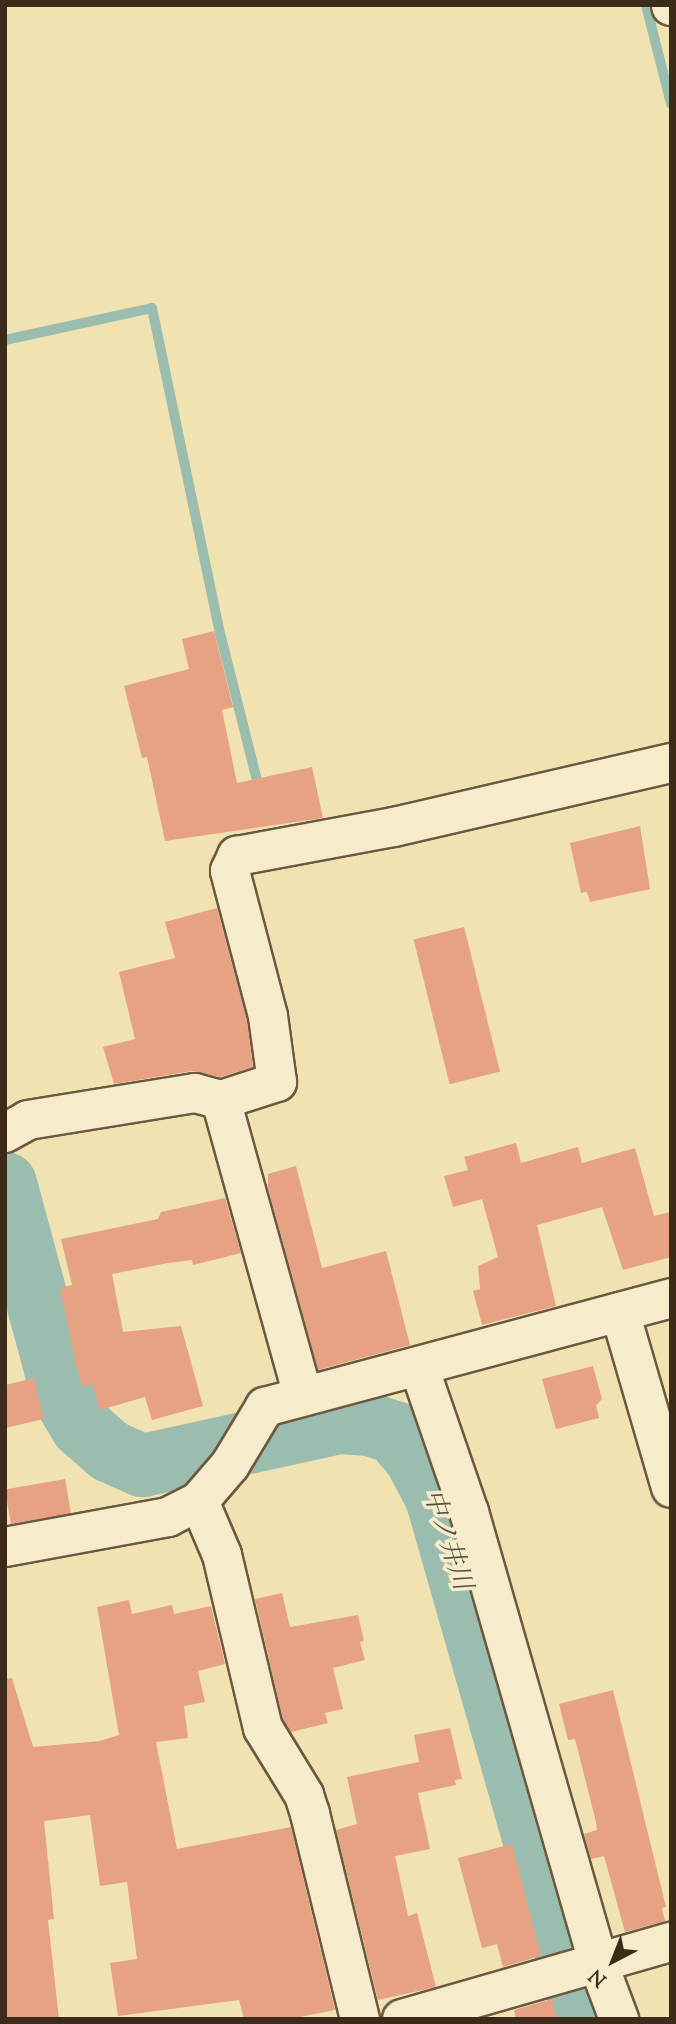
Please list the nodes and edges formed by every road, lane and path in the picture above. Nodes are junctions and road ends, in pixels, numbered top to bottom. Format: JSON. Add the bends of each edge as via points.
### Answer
{"nodes":[{"id":1,"x":671,"y":764,"type":"edge"},
{"id":2,"x":220,"y":1100,"type":"junction"},
{"id":3,"x":9,"y":1131,"type":"edge"},
{"id":4,"x":671,"y":1298,"type":"edge"},
{"id":5,"x":620,"y":1312,"type":"junction"},
{"id":6,"x":419,"y":1367,"type":"junction"},
{"id":7,"x":303,"y":1396,"type":"junction"},
{"id":8,"x":671,"y":1488,"type":"edge"},
{"id":9,"x":199,"y":1501,"type":"junction"},
{"id":10,"x":5,"y":1547,"type":"edge"},
{"id":11,"x":671,"y":1942,"type":"edge"},
{"id":12,"x":597,"y":1964,"type":"junction"},
{"id":13,"x":468,"y":2011,"type":"edge"},
{"id":14,"x":360,"y":2019,"type":"edge"},
{"id":15,"x":402,"y":2019,"type":"edge"},
{"id":16,"x":619,"y":2019,"type":"edge"}],
"edges":[{"from":1,"to":2,"type":"street","via":[[394,827],[237,856],[230,871],[268,1016],[277,1082]]},
{"from":2,"to":3,"type":"street","via":[[195,1093],[169,1096],[28,1120]]},
{"from":2,"to":7,"type":"street"},
{"from":4,"to":5,"type":"street"},
{"from":5,"to":6,"type":"street"},
{"from":5,"to":8,"type":"street"},
{"from":6,"to":7,"type":"street"},
{"from":6,"to":12,"type":"street","via":[[469,1512]]},
{"from":7,"to":9,"type":"street","via":[[265,1406],[230,1465]]},
{"from":9,"to":10,"type":"street","via":[[168,1517]]},
{"from":9,"to":14,"type":"street","via":[[222,1555],[263,1728],[310,1814]]},
{"from":11,"to":12,"type":"street"},
{"from":12,"to":13,"type":"street","via":[[537,1982]]},
{"from":12,"to":16,"type":"street"},
{"from":13,"to":15,"type":"street"}]}
